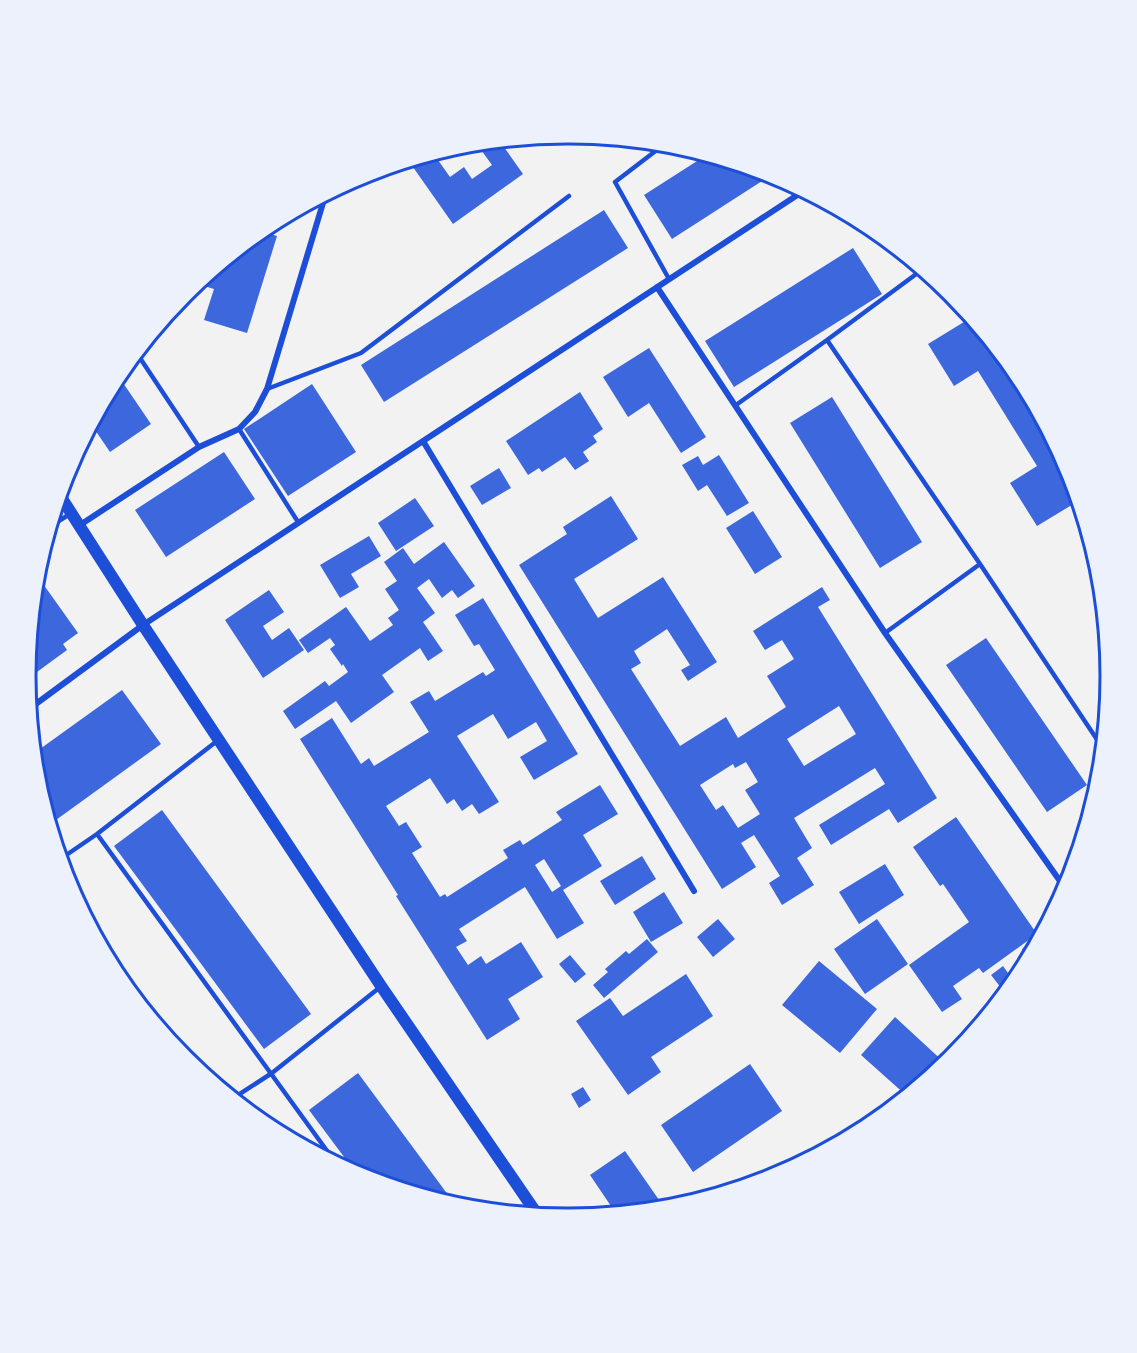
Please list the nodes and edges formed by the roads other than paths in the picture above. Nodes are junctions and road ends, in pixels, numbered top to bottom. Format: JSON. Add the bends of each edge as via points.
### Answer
{"nodes":[{"id":1,"x":655,"y":151,"type":"edge"},
{"id":2,"x":569,"y":196,"type":"dead end"},
{"id":3,"x":796,"y":196,"type":"edge"},
{"id":4,"x":323,"y":204,"type":"edge"},
{"id":5,"x":916,"y":273,"type":"edge"},
{"id":6,"x":669,"y":279,"type":"junction"},
{"id":7,"x":657,"y":287,"type":"junction"},
{"id":8,"x":827,"y":340,"type":"junction"},
{"id":9,"x":141,"y":359,"type":"edge"},
{"id":10,"x":267,"y":390,"type":"junction"},
{"id":11,"x":736,"y":405,"type":"junction"},
{"id":12,"x":239,"y":429,"type":"junction"},
{"id":13,"x":423,"y":441,"type":"junction"},
{"id":14,"x":199,"y":447,"type":"junction"},
{"id":15,"x":65,"y":503,"type":"edge"},
{"id":16,"x":72,"y":513,"type":"junction"},
{"id":17,"x":59,"y":521,"type":"edge"},
{"id":18,"x":298,"y":522,"type":"junction"},
{"id":19,"x":80,"y":525,"type":"junction"},
{"id":20,"x":981,"y":564,"type":"junction"},
{"id":21,"x":143,"y":625,"type":"junction"},
{"id":22,"x":885,"y":633,"type":"junction"},
{"id":23,"x":37,"y":703,"type":"edge"},
{"id":24,"x":1097,"y":739,"type":"edge"},
{"id":25,"x":219,"y":740,"type":"junction"},
{"id":26,"x":97,"y":834,"type":"junction"},
{"id":27,"x":67,"y":855,"type":"edge"},
{"id":28,"x":1060,"y":881,"type":"edge"},
{"id":29,"x":694,"y":891,"type":"dead end"},
{"id":30,"x":381,"y":986,"type":"junction"},
{"id":31,"x":272,"y":1073,"type":"junction"},
{"id":32,"x":239,"y":1095,"type":"edge"},
{"id":33,"x":327,"y":1151,"type":"edge"},
{"id":34,"x":533,"y":1208,"type":"edge"}],
"edges":[{"from":1,"to":6,"type":"lane","via":[[615,182]]},
{"from":2,"to":10,"type":"lane","via":[[362,353]]},
{"from":3,"to":6,"type":"street"},
{"from":4,"to":10,"type":"street"},
{"from":5,"to":8,"type":"lane"},
{"from":6,"to":7,"type":"street"},
{"from":7,"to":11,"type":"street"},
{"from":7,"to":13,"type":"street"},
{"from":8,"to":11,"type":"lane"},
{"from":8,"to":20,"type":"lane"},
{"from":9,"to":14,"type":"lane"},
{"from":10,"to":12,"type":"street","via":[[255,412]]},
{"from":11,"to":22,"type":"street"},
{"from":12,"to":14,"type":"street"},
{"from":12,"to":18,"type":"lane"},
{"from":13,"to":18,"type":"street"},
{"from":13,"to":29,"type":"street"},
{"from":14,"to":19,"type":"street"},
{"from":15,"to":16,"type":"main road"},
{"from":16,"to":17,"type":"lane"},
{"from":16,"to":19,"type":"main road"},
{"from":18,"to":21,"type":"street"},
{"from":19,"to":21,"type":"main road"},
{"from":20,"to":22,"type":"lane"},
{"from":20,"to":24,"type":"lane"},
{"from":21,"to":23,"type":"street"},
{"from":21,"to":25,"type":"main road"},
{"from":22,"to":28,"type":"street"},
{"from":25,"to":26,"type":"lane"},
{"from":25,"to":30,"type":"main road"},
{"from":26,"to":27,"type":"lane"},
{"from":26,"to":31,"type":"lane"},
{"from":30,"to":31,"type":"lane"},
{"from":30,"to":34,"type":"main road"},
{"from":31,"to":32,"type":"lane"},
{"from":31,"to":33,"type":"lane"}]}
